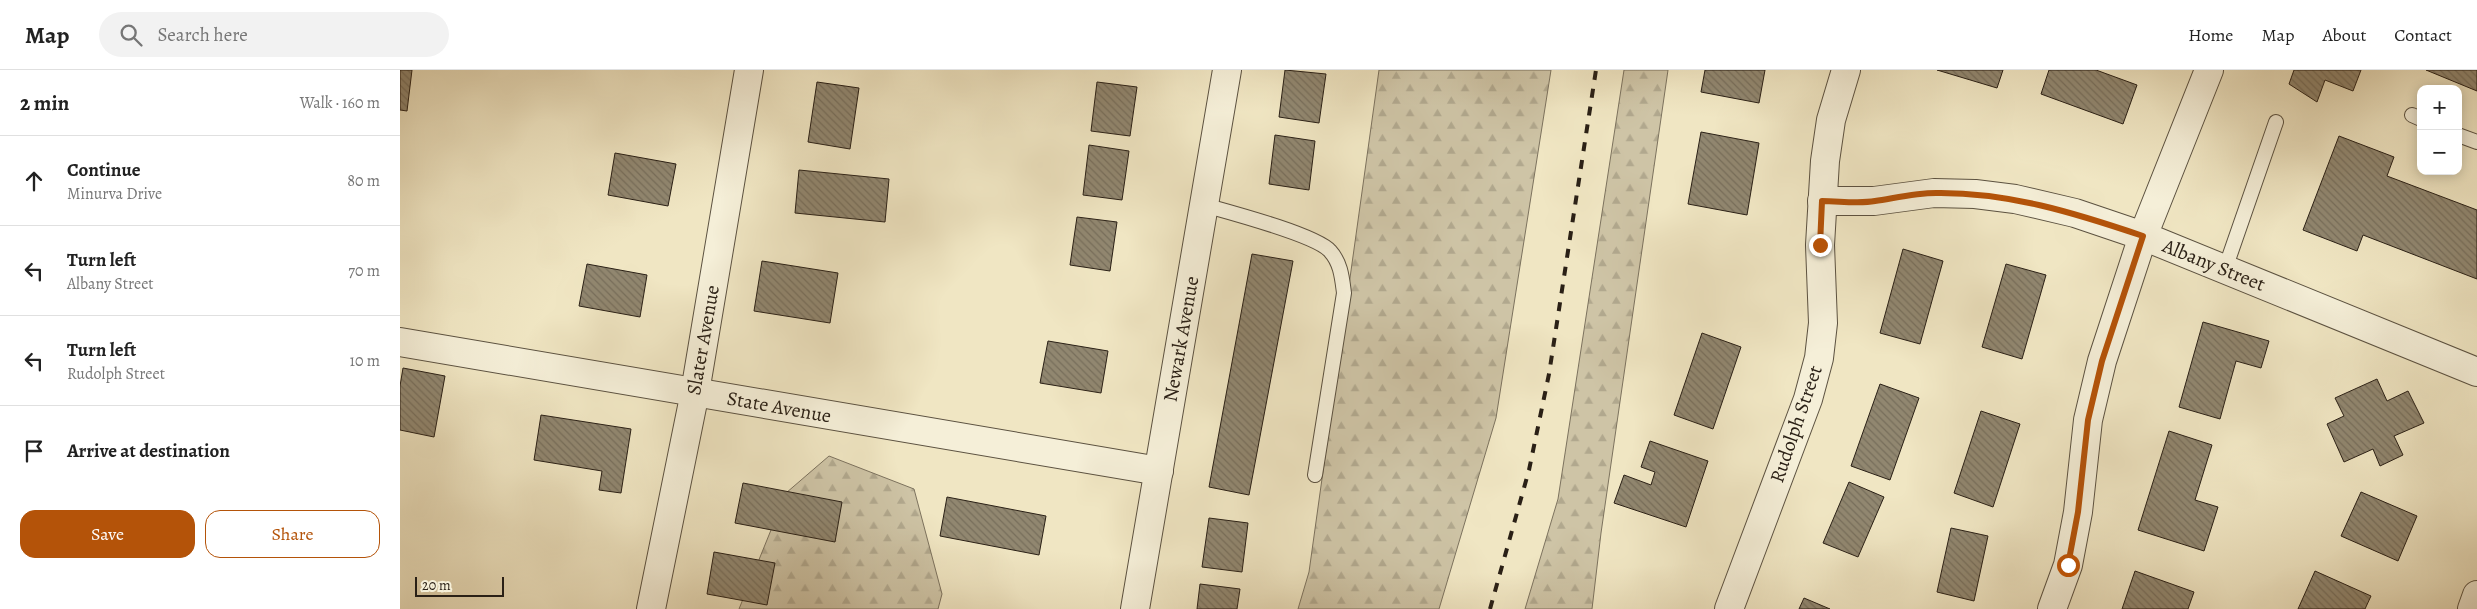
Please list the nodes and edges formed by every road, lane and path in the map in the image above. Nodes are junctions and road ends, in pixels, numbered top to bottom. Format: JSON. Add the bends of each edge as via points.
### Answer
{"nodes":[{"id":1,"x":749,"y":70,"type":"edge"},
{"id":2,"x":1228,"y":70,"type":"edge"},
{"id":3,"x":1846,"y":70,"type":"edge"},
{"id":4,"x":2209,"y":70,"type":"edge"},
{"id":5,"x":2276,"y":122,"type":"dead end"},
{"id":6,"x":2462,"y":136,"type":"edge"},
{"id":7,"x":2477,"y":142,"type":"edge"},
{"id":8,"x":1822,"y":201,"type":"junction"},
{"id":9,"x":1204,"y":205,"type":"junction"},
{"id":10,"x":2143,"y":236,"type":"junction"},
{"id":11,"x":2225,"y":269,"type":"junction"},
{"id":12,"x":400,"y":342,"type":"edge"},
{"id":13,"x":2477,"y":372,"type":"edge"},
{"id":14,"x":695,"y":392,"type":"junction"},
{"id":15,"x":1158,"y":471,"type":"junction"},
{"id":16,"x":1315,"y":475,"type":"dead end"},
{"id":17,"x":2477,"y":595,"type":"edge"},
{"id":18,"x":651,"y":609,"type":"edge"},
{"id":19,"x":1135,"y":609,"type":"edge"},
{"id":20,"x":1730,"y":609,"type":"edge"},
{"id":21,"x":2052,"y":609,"type":"edge"},
{"id":22,"x":2472,"y":609,"type":"edge"}],
"edges":[{"from":1,"to":14,"type":"street","name":"Slater Avenue"},
{"from":2,"to":9,"type":"street","name":"Newark Avenue"},
{"from":3,"to":8,"type":"street","name":"Rudolph Street","via":[[1831,120]]},
{"from":4,"to":10,"type":"street"},
{"from":5,"to":11,"type":"lane"},
{"from":6,"to":7,"type":"lane"},
{"from":8,"to":10,"type":"street","name":"Albany Street","via":[[1874,201],[1934,193],[1975,194],[2015,199],[2075,213]]},
{"from":8,"to":20,"type":"street","name":"Rudolph Street","via":[[1823,323],[1819,358],[1808,399]]},
{"from":9,"to":15,"type":"street","name":"Newark Avenue"},
{"from":9,"to":16,"type":"lane","via":[[1299,234],[1329,249],[1341,270],[1344,293]]},
{"from":10,"to":11,"type":"street","name":"Albany Street"},
{"from":10,"to":21,"type":"street","via":[[2096,387],[2088,420],[2078,512],[2068,565]]},
{"from":11,"to":13,"type":"street","name":"Albany Street"},
{"from":12,"to":14,"type":"street","name":"State Avenue"},
{"from":14,"to":15,"type":"street","name":"State Avenue"},
{"from":14,"to":18,"type":"street","name":"Slater Avenue"},
{"from":15,"to":19,"type":"street","name":"Newark Avenue"},
{"from":17,"to":22,"type":"street"}]}
